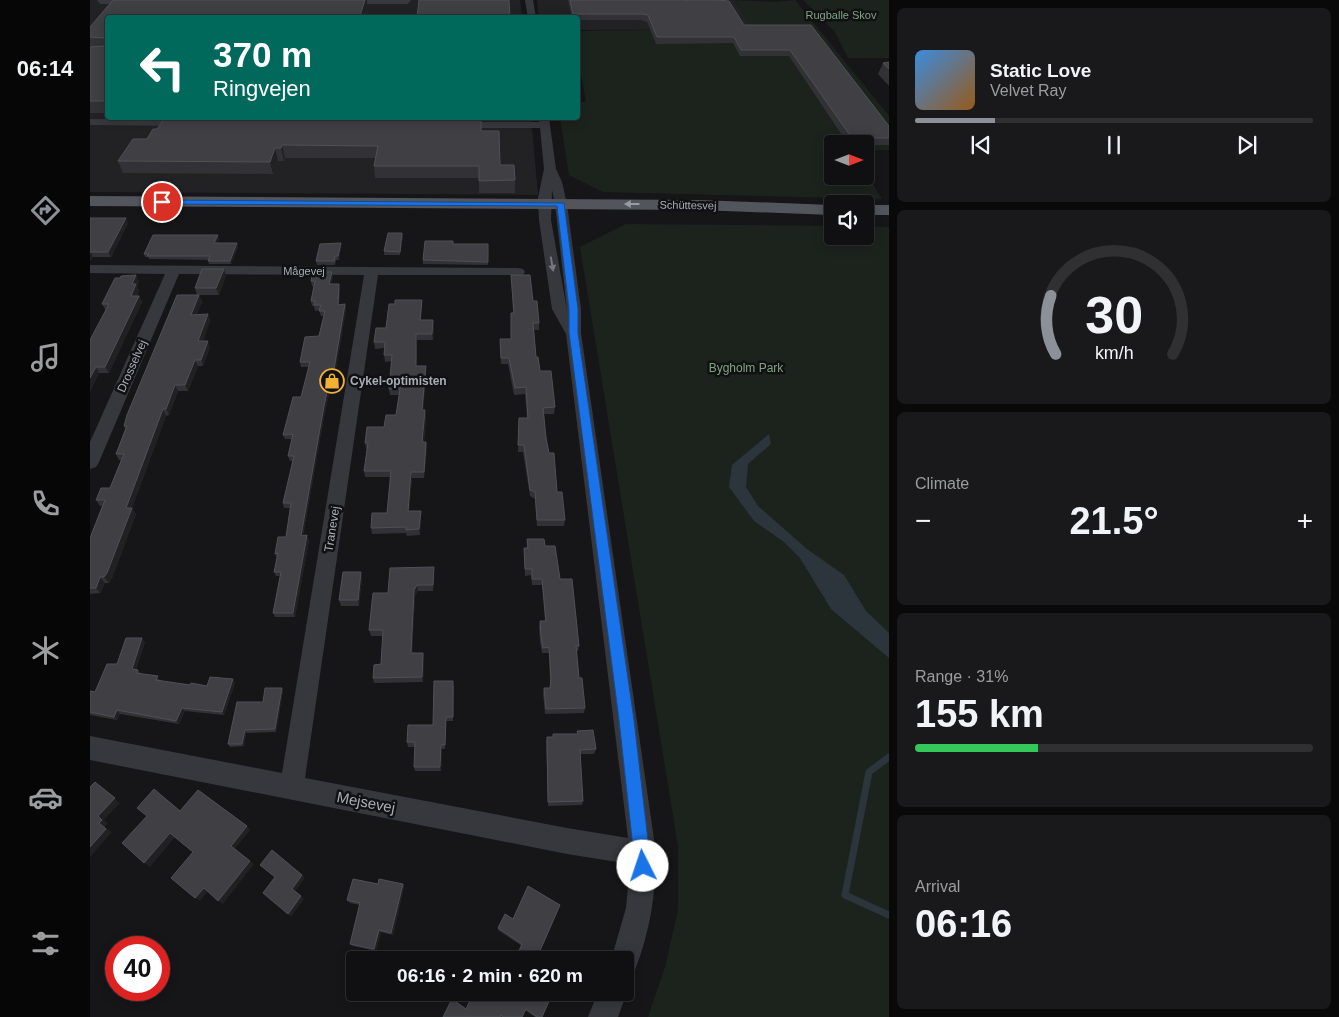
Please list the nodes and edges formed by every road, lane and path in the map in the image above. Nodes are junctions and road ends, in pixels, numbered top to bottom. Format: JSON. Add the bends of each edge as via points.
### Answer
{"nodes":[{"id":1,"x":529,"y":0,"type":"edge"},
{"id":2,"x":145,"y":1,"type":"edge"},
{"id":3,"x":329,"y":1,"type":"edge"},
{"id":4,"x":98,"y":3,"type":"edge"},
{"id":5,"x":406,"y":3,"type":"edge"},
{"id":6,"x":532,"y":15,"type":"edge"},
{"id":7,"x":544,"y":121,"type":"edge"},
{"id":8,"x":90,"y":122,"type":"edge"},
{"id":9,"x":193,"y":123,"type":"edge"},
{"id":10,"x":448,"y":124,"type":"edge"},
{"id":11,"x":550,"y":169,"type":"junction"},
{"id":12,"x":90,"y":202,"type":"edge"},
{"id":13,"x":544,"y":210,"type":"junction"},
{"id":14,"x":562,"y":210,"type":"junction"},
{"id":15,"x":824,"y":210,"type":"edge"},
{"id":16,"x":874,"y":210,"type":"edge"},
{"id":17,"x":889,"y":210,"type":"edge"},
{"id":18,"x":90,"y":212,"type":"edge"},
{"id":19,"x":824,"y":218,"type":"edge"},
{"id":20,"x":874,"y":218,"type":"edge"},
{"id":21,"x":889,"y":218,"type":"edge"},
{"id":22,"x":90,"y":269,"type":"edge"},
{"id":23,"x":174,"y":270,"type":"junction"},
{"id":24,"x":372,"y":271,"type":"junction"},
{"id":25,"x":518,"y":272,"type":"dead end"},
{"id":26,"x":573,"y":333,"type":"junction"},
{"id":27,"x":90,"y":462,"type":"edge"},
{"id":28,"x":90,"y":748,"type":"edge"},
{"id":29,"x":290,"y":787,"type":"junction"},
{"id":30,"x":643,"y":853,"type":"junction"},
{"id":31,"x":627,"y":951,"type":"edge"},
{"id":32,"x":610,"y":1001,"type":"edge"},
{"id":33,"x":604,"y":1017,"type":"edge"}],
"edges":[{"from":1,"to":6,"type":"street"},
{"from":2,"to":4,"type":"street"},
{"from":3,"to":5,"type":"street"},
{"from":7,"to":10,"type":"street"},
{"from":7,"to":11,"type":"street"},
{"from":8,"to":9,"type":"street"},
{"from":11,"to":13,"type":"street","via":[[546,178]]},
{"from":11,"to":14,"type":"street"},
{"from":12,"to":13,"type":"main road"},
{"from":13,"to":14,"type":"main road"},
{"from":13,"to":18,"type":"main road"},
{"from":13,"to":26,"type":"street","one_way":true,"via":[[559,309]]},
{"from":15,"to":14,"type":"main road","name":"Schüttesvej","one_way":true,"via":[[700,205]]},
{"from":14,"to":19,"type":"main road","name":"Schüttesvej"},
{"from":14,"to":26,"type":"street","via":[[574,309]]},
{"from":16,"to":17,"type":"main road"},
{"from":20,"to":21,"type":"main road"},
{"from":22,"to":23,"type":"street","name":"Mågevej"},
{"from":23,"to":24,"type":"street","name":"Mågevej"},
{"from":23,"to":27,"type":"street","name":"Drosselvej"},
{"from":24,"to":25,"type":"street","name":"Mågevej"},
{"from":24,"to":29,"type":"street","name":"Tranevej"},
{"from":26,"to":30,"type":"street"},
{"from":28,"to":29,"type":"street","name":"Mejsevej"},
{"from":29,"to":30,"type":"street","name":"Mejsevej"},
{"from":30,"to":31,"type":"street","via":[[640,905]]},
{"from":32,"to":33,"type":"street"}]}
